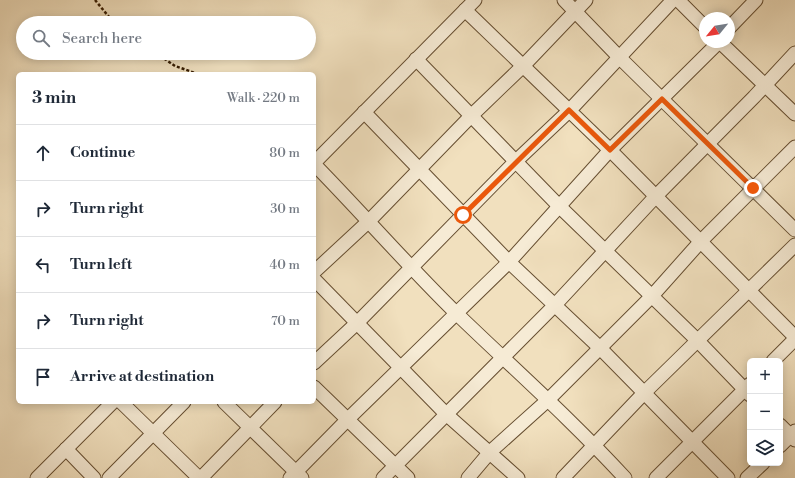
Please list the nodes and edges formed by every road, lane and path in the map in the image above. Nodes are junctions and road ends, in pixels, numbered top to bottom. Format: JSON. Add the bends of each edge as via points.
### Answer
{"nodes":[{"id":1,"x":95,"y":0,"type":"edge"},
{"id":2,"x":474,"y":0,"type":"edge"},
{"id":3,"x":564,"y":0,"type":"edge"},
{"id":4,"x":586,"y":0,"type":"edge"},
{"id":5,"x":673,"y":0,"type":"edge"},
{"id":6,"x":678,"y":0,"type":"edge"},
{"id":7,"x":756,"y":0,"type":"edge"},
{"id":8,"x":465,"y":10,"type":"junction"},
{"id":9,"x":575,"y":12,"type":"junction"},
{"id":10,"x":108,"y":16,"type":"edge"},
{"id":11,"x":699,"y":21,"type":"edge"},
{"id":12,"x":735,"y":22,"type":"edge"},
{"id":13,"x":714,"y":48,"type":"edge"},
{"id":14,"x":726,"y":48,"type":"edge"},
{"id":15,"x":795,"y":53,"type":"edge"},
{"id":16,"x":618,"y":57,"type":"junction"},
{"id":17,"x":416,"y":59,"type":"junction"},
{"id":18,"x":166,"y":60,"type":"edge"},
{"id":19,"x":524,"y":65,"type":"junction"},
{"id":20,"x":192,"y":72,"type":"edge"},
{"id":21,"x":764,"y":84,"type":"junction"},
{"id":22,"x":662,"y":99,"type":"junction"},
{"id":23,"x":569,"y":110,"type":"junction"},
{"id":24,"x":364,"y":112,"type":"junction"},
{"id":25,"x":795,"y":114,"type":"edge"},
{"id":26,"x":472,"y":115,"type":"junction"},
{"id":27,"x":708,"y":143,"type":"junction"},
{"id":28,"x":795,"y":147,"type":"edge"},
{"id":29,"x":610,"y":150,"type":"junction"},
{"id":30,"x":316,"y":162,"type":"edge"},
{"id":31,"x":515,"y":162,"type":"junction"},
{"id":32,"x":316,"y":166,"type":"edge"},
{"id":33,"x":421,"y":169,"type":"junction"},
{"id":34,"x":753,"y":188,"type":"junction"},
{"id":35,"x":656,"y":196,"type":"junction"},
{"id":36,"x":559,"y":206,"type":"junction"},
{"id":37,"x":463,"y":215,"type":"junction"},
{"id":38,"x":369,"y":221,"type":"junction"},
{"id":39,"x":795,"y":230,"type":"edge"},
{"id":40,"x":701,"y":241,"type":"junction"},
{"id":41,"x":795,"y":245,"type":"edge"},
{"id":42,"x":605,"y":250,"type":"junction"},
{"id":43,"x":509,"y":262,"type":"junction"},
{"id":44,"x":410,"y":267,"type":"junction"},
{"id":45,"x":316,"y":270,"type":"edge"},
{"id":46,"x":316,"y":281,"type":"edge"},
{"id":47,"x":749,"y":290,"type":"junction"},
{"id":48,"x":652,"y":296,"type":"junction"},
{"id":49,"x":554,"y":306,"type":"junction"},
{"id":50,"x":456,"y":313,"type":"junction"},
{"id":51,"x":358,"y":322,"type":"junction"},
{"id":52,"x":795,"y":338,"type":"edge"},
{"id":53,"x":697,"y":340,"type":"junction"},
{"id":54,"x":600,"y":348,"type":"junction"},
{"id":55,"x":503,"y":357,"type":"junction"},
{"id":56,"x":776,"y":358,"type":"edge"},
{"id":57,"x":316,"y":361,"type":"edge"},
{"id":58,"x":401,"y":368,"type":"junction"},
{"id":59,"x":316,"y":389,"type":"edge"},
{"id":60,"x":747,"y":389,"type":"edge"},
{"id":61,"x":747,"y":391,"type":"edge"},
{"id":62,"x":644,"y":393,"type":"junction"},
{"id":63,"x":549,"y":399,"type":"junction"},
{"id":64,"x":111,"y":404,"type":"edge"},
{"id":65,"x":123,"y":404,"type":"edge"},
{"id":66,"x":182,"y":404,"type":"edge"},
{"id":67,"x":226,"y":404,"type":"edge"},
{"id":68,"x":272,"y":404,"type":"edge"},
{"id":69,"x":446,"y":414,"type":"junction"},
{"id":70,"x":348,"y":420,"type":"junction"},
{"id":71,"x":250,"y":427,"type":"junction"},
{"id":72,"x":783,"y":427,"type":"edge"},
{"id":73,"x":152,"y":434,"type":"junction"},
{"id":74,"x":794,"y":436,"type":"edge"},
{"id":75,"x":692,"y":442,"type":"junction"},
{"id":76,"x":783,"y":444,"type":"edge"},
{"id":77,"x":595,"y":445,"type":"junction"},
{"id":78,"x":66,"y":449,"type":"junction"},
{"id":79,"x":490,"y":452,"type":"junction"},
{"id":80,"x":396,"y":465,"type":"junction"},
{"id":81,"x":759,"y":466,"type":"edge"},
{"id":82,"x":296,"y":476,"type":"edge"},
{"id":83,"x":37,"y":478,"type":"edge"},
{"id":84,"x":94,"y":478,"type":"edge"},
{"id":85,"x":109,"y":478,"type":"edge"},
{"id":86,"x":200,"y":478,"type":"edge"},
{"id":87,"x":383,"y":478,"type":"edge"},
{"id":88,"x":408,"y":478,"type":"edge"},
{"id":89,"x":468,"y":478,"type":"edge"},
{"id":90,"x":518,"y":478,"type":"edge"},
{"id":91,"x":563,"y":478,"type":"edge"},
{"id":92,"x":625,"y":478,"type":"edge"},
{"id":93,"x":656,"y":478,"type":"edge"},
{"id":94,"x":728,"y":478,"type":"edge"},
{"id":95,"x":747,"y":478,"type":"edge"}],
"edges":[{"from":1,"to":10,"type":"path"},
{"from":2,"to":8,"type":"street"},
{"from":3,"to":9,"type":"street"},
{"from":4,"to":9,"type":"street"},
{"from":5,"to":16,"type":"street"},
{"from":6,"to":11,"type":"street"},
{"from":7,"to":12,"type":"street"},
{"from":8,"to":17,"type":"street"},
{"from":8,"to":19,"type":"street"},
{"from":9,"to":16,"type":"street"},
{"from":9,"to":19,"type":"street"},
{"from":13,"to":22,"type":"street"},
{"from":14,"to":21,"type":"street"},
{"from":15,"to":21,"type":"street"},
{"from":16,"to":22,"type":"street"},
{"from":16,"to":23,"type":"street"},
{"from":17,"to":24,"type":"street"},
{"from":17,"to":26,"type":"street"},
{"from":18,"to":20,"type":"path"},
{"from":19,"to":23,"type":"street"},
{"from":19,"to":26,"type":"street"},
{"from":21,"to":25,"type":"street"},
{"from":21,"to":27,"type":"street"},
{"from":22,"to":27,"type":"street"},
{"from":22,"to":29,"type":"street"},
{"from":23,"to":29,"type":"street"},
{"from":23,"to":31,"type":"street"},
{"from":24,"to":30,"type":"street"},
{"from":24,"to":33,"type":"street"},
{"from":26,"to":31,"type":"street"},
{"from":26,"to":33,"type":"street"},
{"from":27,"to":34,"type":"street"},
{"from":27,"to":35,"type":"street"},
{"from":28,"to":34,"type":"street"},
{"from":29,"to":35,"type":"street"},
{"from":29,"to":36,"type":"street"},
{"from":31,"to":36,"type":"street"},
{"from":31,"to":37,"type":"street"},
{"from":32,"to":38,"type":"street"},
{"from":33,"to":37,"type":"street"},
{"from":33,"to":38,"type":"street"},
{"from":34,"to":39,"type":"street"},
{"from":34,"to":40,"type":"street"},
{"from":35,"to":40,"type":"street"},
{"from":35,"to":42,"type":"street"},
{"from":36,"to":42,"type":"street"},
{"from":36,"to":43,"type":"street"},
{"from":37,"to":43,"type":"street"},
{"from":37,"to":44,"type":"street"},
{"from":38,"to":44,"type":"street"},
{"from":38,"to":45,"type":"street"},
{"from":40,"to":47,"type":"street"},
{"from":40,"to":48,"type":"street"},
{"from":41,"to":47,"type":"street"},
{"from":42,"to":48,"type":"street"},
{"from":42,"to":49,"type":"street"},
{"from":43,"to":49,"type":"street"},
{"from":43,"to":50,"type":"street"},
{"from":44,"to":50,"type":"street"},
{"from":44,"to":51,"type":"street"},
{"from":46,"to":51,"type":"street"},
{"from":47,"to":52,"type":"street"},
{"from":47,"to":53,"type":"street"},
{"from":48,"to":53,"type":"street"},
{"from":48,"to":54,"type":"street"},
{"from":49,"to":54,"type":"street"},
{"from":49,"to":55,"type":"street"},
{"from":50,"to":55,"type":"street"},
{"from":50,"to":58,"type":"street"},
{"from":51,"to":57,"type":"street"},
{"from":51,"to":58,"type":"street"},
{"from":52,"to":56,"type":"street"},
{"from":53,"to":60,"type":"street"},
{"from":53,"to":62,"type":"street"},
{"from":54,"to":62,"type":"street"},
{"from":54,"to":63,"type":"street"},
{"from":55,"to":63,"type":"street"},
{"from":55,"to":69,"type":"street"},
{"from":58,"to":69,"type":"street"},
{"from":58,"to":70,"type":"street"},
{"from":59,"to":70,"type":"street"},
{"from":61,"to":75,"type":"street"},
{"from":62,"to":75,"type":"street"},
{"from":62,"to":77,"type":"street"},
{"from":63,"to":77,"type":"street"},
{"from":63,"to":79,"type":"street"},
{"from":64,"to":78,"type":"street"},
{"from":65,"to":73,"type":"street"},
{"from":66,"to":73,"type":"street"},
{"from":67,"to":71,"type":"street"},
{"from":68,"to":71,"type":"street"},
{"from":69,"to":79,"type":"street"},
{"from":69,"to":80,"type":"street"},
{"from":70,"to":80,"type":"street"},
{"from":70,"to":82,"type":"street"},
{"from":71,"to":82,"type":"street"},
{"from":71,"to":86,"type":"street"},
{"from":72,"to":74,"type":"street"},
{"from":73,"to":85,"type":"street"},
{"from":73,"to":86,"type":"street"},
{"from":74,"to":76,"type":"street"},
{"from":75,"to":93,"type":"street"},
{"from":75,"to":94,"type":"street"},
{"from":77,"to":91,"type":"street"},
{"from":77,"to":92,"type":"street"},
{"from":78,"to":83,"type":"street"},
{"from":78,"to":84,"type":"street"},
{"from":79,"to":89,"type":"street"},
{"from":79,"to":90,"type":"street"},
{"from":80,"to":87,"type":"street"},
{"from":80,"to":88,"type":"street"},
{"from":81,"to":95,"type":"street"}]}
